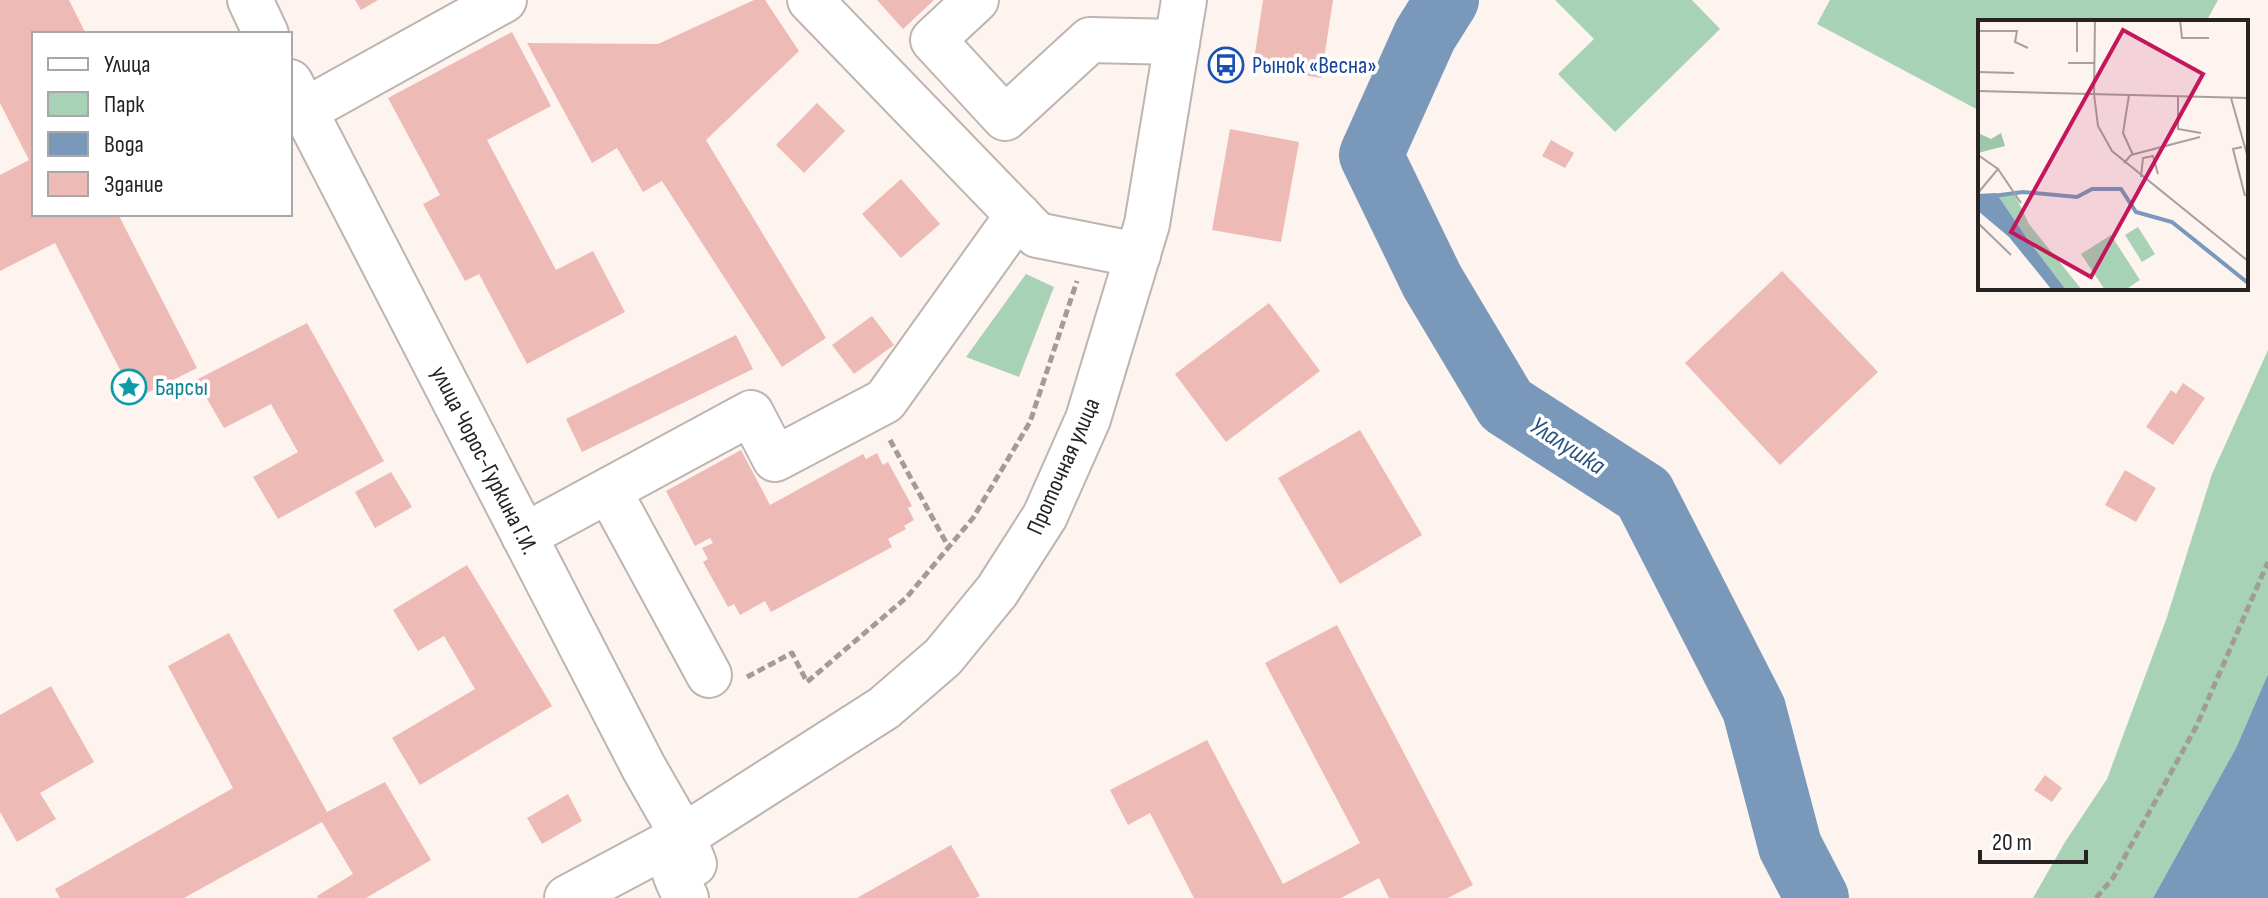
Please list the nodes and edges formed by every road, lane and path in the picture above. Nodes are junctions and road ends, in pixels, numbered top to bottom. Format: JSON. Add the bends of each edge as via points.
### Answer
{"nodes":[{"id":1,"x":250,"y":0,"type":"edge"},
{"id":2,"x":504,"y":0,"type":"edge"},
{"id":3,"x":810,"y":0,"type":"edge"},
{"id":4,"x":976,"y":0,"type":"edge"},
{"id":5,"x":1180,"y":21,"type":"edge"},
{"id":6,"x":265,"y":32,"type":"edge"},
{"id":7,"x":297,"y":96,"type":"edge"},
{"id":8,"x":1018,"y":215,"type":"junction"},
{"id":9,"x":1084,"y":244,"type":"junction"},
{"id":10,"x":1138,"y":255,"type":"junction"},
{"id":11,"x":873,"y":407,"type":"junction"},
{"id":12,"x":609,"y":491,"type":"junction"},
{"id":13,"x":524,"y":536,"type":"junction"},
{"id":14,"x":949,"y":548,"type":"junction"},
{"id":15,"x":2268,"y":562,"type":"edge"},
{"id":16,"x":709,"y":675,"type":"joint"},
{"id":17,"x":683,"y":836,"type":"junction"},
{"id":18,"x":567,"y":898,"type":"edge"},
{"id":19,"x":686,"y":898,"type":"edge"},
{"id":20,"x":712,"y":898,"type":"edge"},
{"id":21,"x":2096,"y":898,"type":"edge"}],
"edges":[{"from":1,"to":6,"type":"main road"},
{"from":2,"to":7,"type":"main road"},
{"from":3,"to":8,"type":"main road"},
{"from":4,"to":5,"type":"main road","via":[[933,40],[1005,118],[1090,40]]},
{"from":5,"to":10,"type":"main road","name":"Проточная улица"},
{"from":7,"to":13,"type":"main road","name":"улица Чорос-Гуркина Г.И."},
{"from":8,"to":9,"type":"main road","via":[[1037,235]]},
{"from":8,"to":11,"type":"main road","via":[[885,401]]},
{"from":9,"to":10,"type":"main road"},
{"from":9,"to":14,"type":"path","via":[[1076,287],[1030,422]]},
{"from":10,"to":17,"type":"main road","name":"Проточная улица","via":[[1088,419],[1045,516],[997,591],[943,657],[884,708]]},
{"from":11,"to":12,"type":"main road","via":[[775,459],[751,413]]},
{"from":11,"to":14,"type":"path"},
{"from":12,"to":13,"type":"main road"},
{"from":12,"to":16,"type":"main road"},
{"from":13,"to":17,"type":"main road","name":"улица Чорос-Гуркина Г.И."},
{"from":14,"to":16,"type":"path","via":[[907,597],[807,682],[792,653],[719,693]]},
{"from":15,"to":21,"type":"path","via":[[2196,727],[2113,878]]},
{"from":17,"to":18,"type":"main road","name":"Проточная улица"},
{"from":17,"to":19,"type":"main road","via":[[671,856]]},
{"from":17,"to":20,"type":"main road","name":"улица Чорос-Гуркина Г.И."}]}
